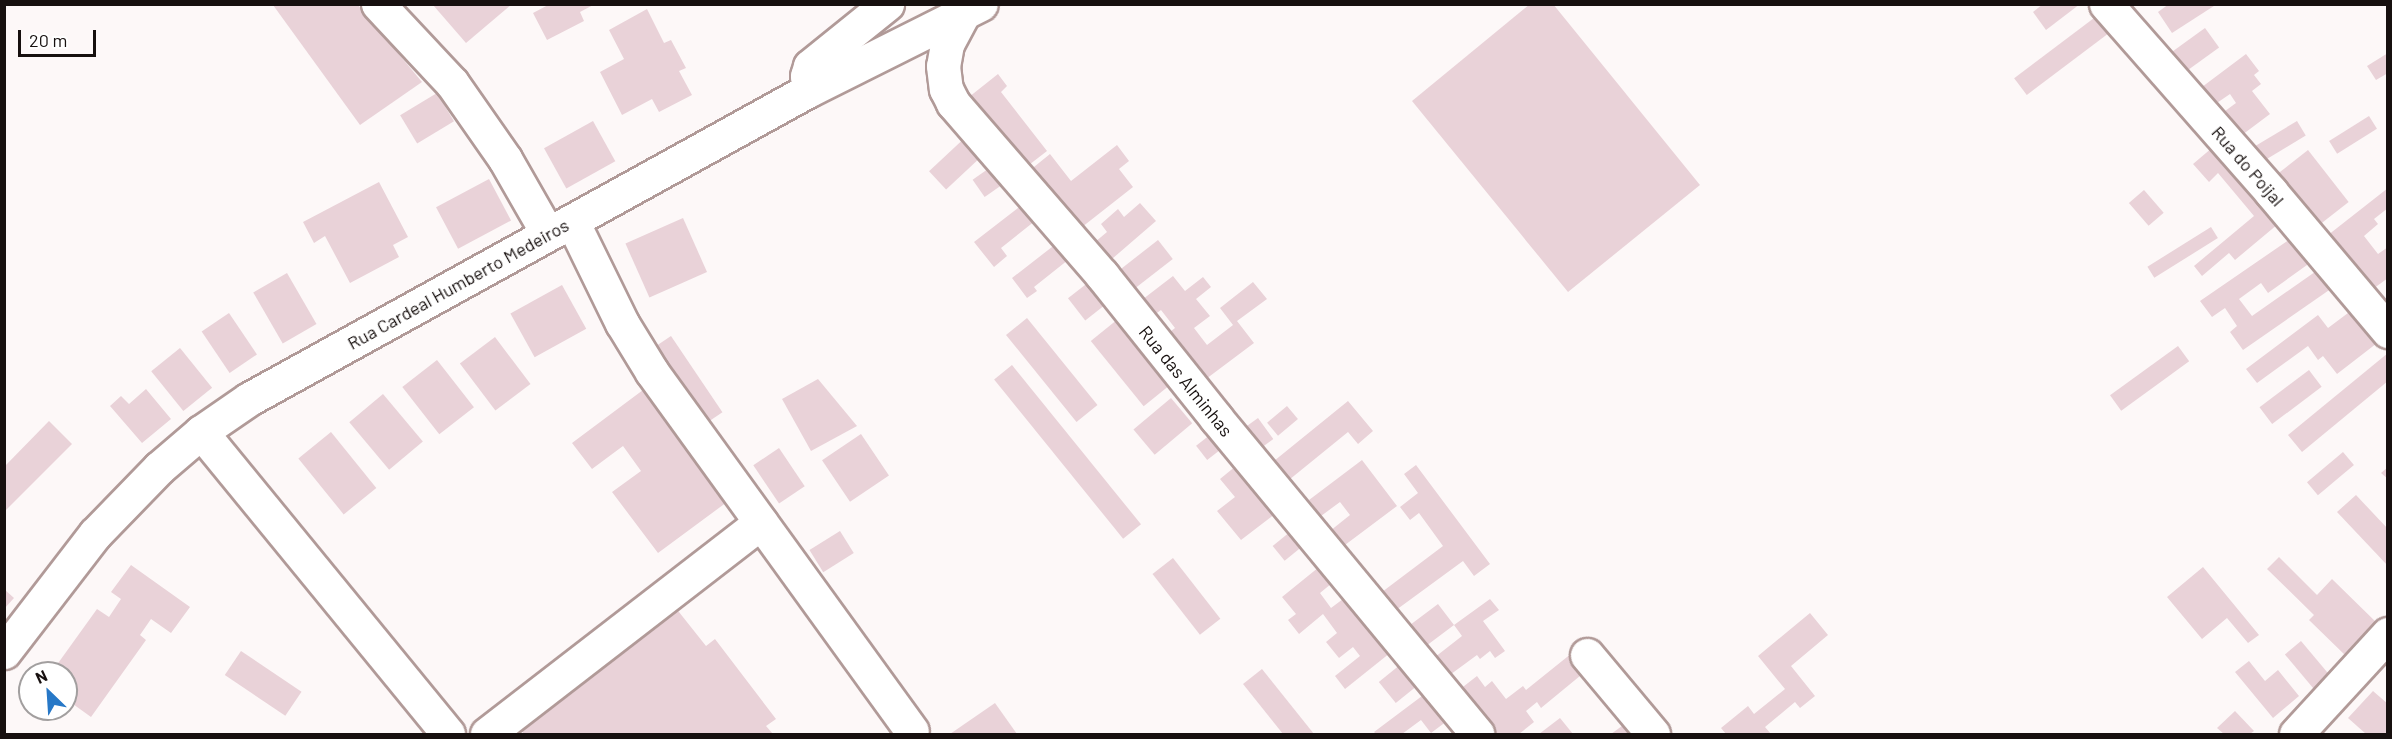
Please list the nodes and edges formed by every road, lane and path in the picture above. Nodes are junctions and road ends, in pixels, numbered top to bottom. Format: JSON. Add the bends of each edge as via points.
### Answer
{"nodes":[{"id":1,"x":378,"y":4,"type":"edge"},
{"id":2,"x":2106,"y":4,"type":"edge"},
{"id":3,"x":972,"y":9,"type":"edge"},
{"id":4,"x":876,"y":13,"type":"edge"},
{"id":5,"x":893,"y":50,"type":"junction"},
{"id":6,"x":809,"y":90,"type":"junction"},
{"id":7,"x":560,"y":228,"type":"junction"},
{"id":8,"x":2388,"y":331,"type":"edge"},
{"id":9,"x":201,"y":432,"type":"junction"},
{"id":10,"x":761,"y":522,"type":"junction"},
{"id":11,"x":2388,"y":634,"type":"edge"},
{"id":12,"x":4,"y":652,"type":"edge"},
{"id":13,"x":1587,"y":655,"type":"dead end"},
{"id":14,"x":912,"y":731,"type":"dead end"},
{"id":15,"x":448,"y":735,"type":"edge"},
{"id":16,"x":487,"y":735,"type":"edge"},
{"id":17,"x":1477,"y":735,"type":"edge"},
{"id":18,"x":1653,"y":735,"type":"edge"},
{"id":19,"x":2296,"y":735,"type":"edge"}],
"edges":[{"from":1,"to":7,"type":"street","via":[[452,83]]},
{"from":2,"to":8,"type":"street","name":"Rua do Poijal"},
{"from":3,"to":5,"type":"street","name":"Rua Cardeal Humberto Medeiros"},
{"from":3,"to":17,"type":"street","name":"Rua das Alminhas","via":[[947,44],[943,66],[946,89],[953,103],[1102,275]]},
{"from":4,"to":5,"type":"street"},
{"from":4,"to":6,"type":"street","via":[[810,66]]},
{"from":5,"to":6,"type":"street","name":"Rua Cardeal Humberto Medeiros"},
{"from":6,"to":7,"type":"street","name":"Rua Cardeal Humberto Medeiros"},
{"from":7,"to":9,"type":"street","name":"Rua Cardeal Humberto Medeiros","via":[[249,399]]},
{"from":7,"to":10,"type":"street","via":[[652,372]]},
{"from":9,"to":12,"type":"street","name":"Rua Cardeal Humberto Medeiros","via":[[159,468],[95,534]]},
{"from":9,"to":15,"type":"street"},
{"from":10,"to":14,"type":"street"},
{"from":10,"to":16,"type":"street"},
{"from":11,"to":19,"type":"street"},
{"from":13,"to":18,"type":"street"}]}
